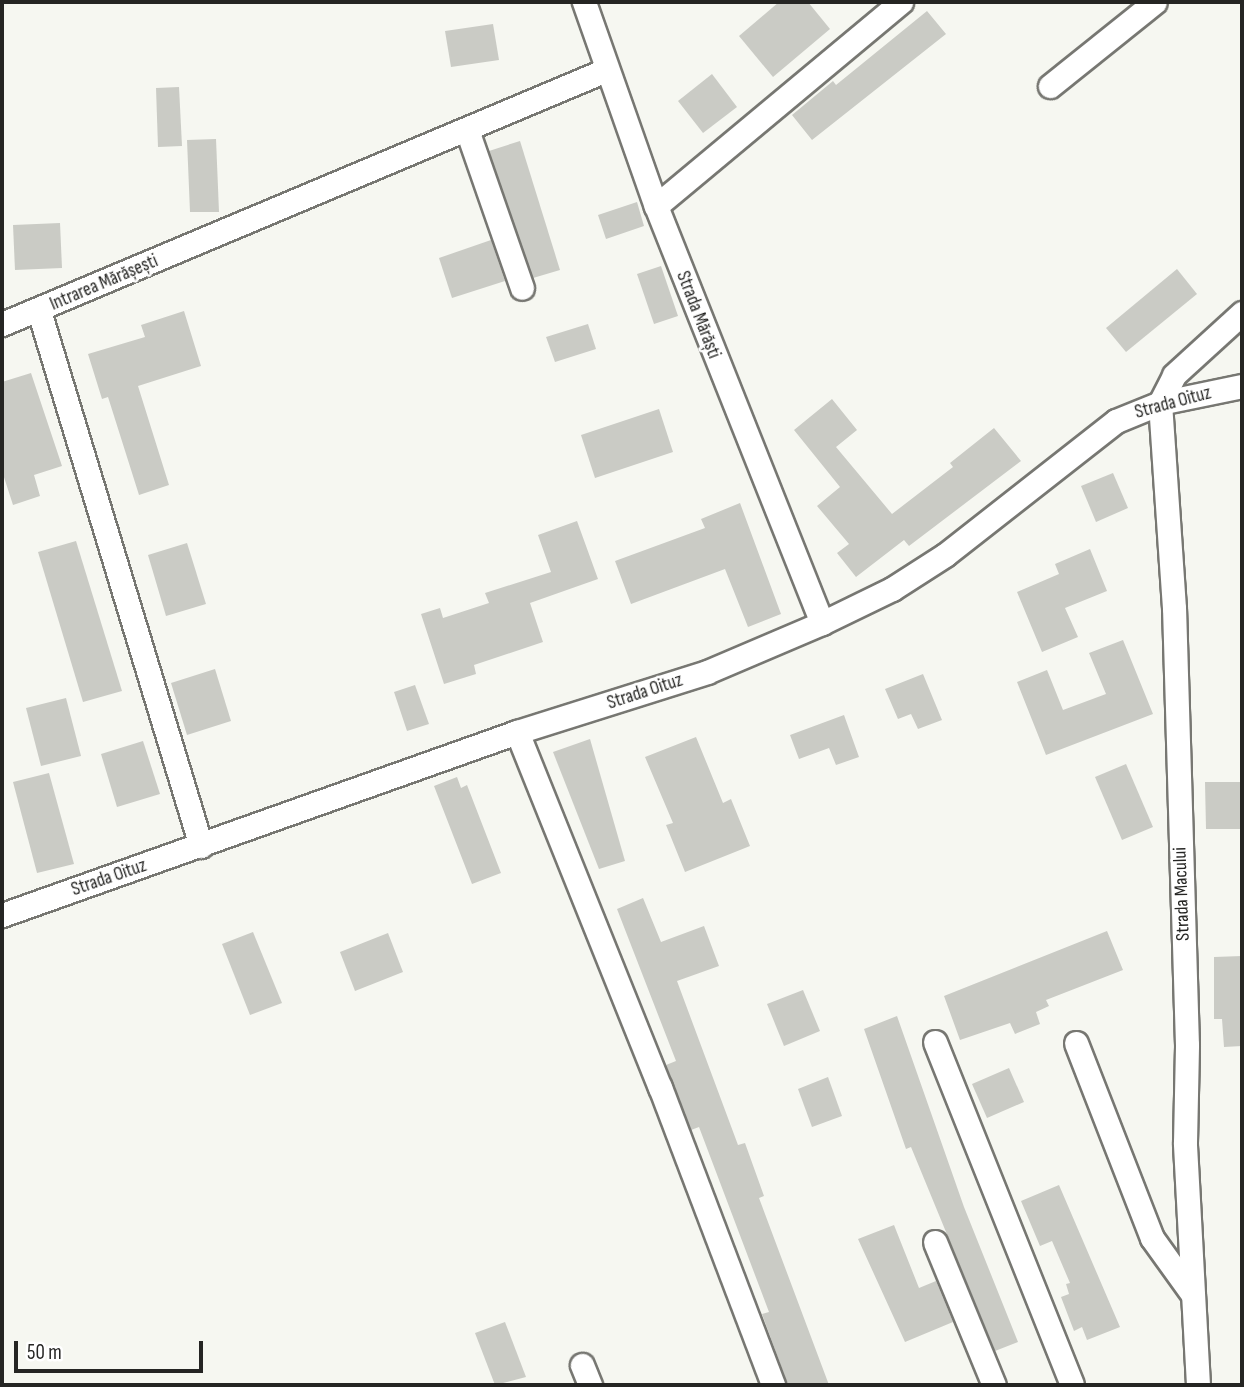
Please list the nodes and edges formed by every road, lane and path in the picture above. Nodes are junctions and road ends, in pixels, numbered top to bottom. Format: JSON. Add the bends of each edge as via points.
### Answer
{"nodes":[{"id":1,"x":584,"y":2,"type":"edge"},
{"id":2,"x":901,"y":2,"type":"edge"},
{"id":3,"x":1155,"y":2,"type":"edge"},
{"id":4,"x":606,"y":70,"type":"junction"},
{"id":5,"x":1050,"y":86,"type":"dead end"},
{"id":6,"x":467,"y":130,"type":"junction"},
{"id":7,"x":656,"y":206,"type":"junction"},
{"id":8,"x":522,"y":288,"type":"dead end"},
{"id":9,"x":39,"y":311,"type":"junction"},
{"id":10,"x":1242,"y":313,"type":"edge"},
{"id":11,"x":2,"y":324,"type":"edge"},
{"id":12,"x":1242,"y":386,"type":"edge"},
{"id":13,"x":1160,"y":403,"type":"junction"},
{"id":14,"x":822,"y":623,"type":"junction"},
{"id":15,"x":517,"y":732,"type":"junction"},
{"id":16,"x":201,"y":846,"type":"junction"},
{"id":17,"x":2,"y":915,"type":"edge"},
{"id":18,"x":935,"y":1042,"type":"dead end"},
{"id":19,"x":1076,"y":1043,"type":"dead end"},
{"id":20,"x":935,"y":1242,"type":"dead end"},
{"id":21,"x":1193,"y":1295,"type":"junction"},
{"id":22,"x":773,"y":1385,"type":"edge"},
{"id":23,"x":993,"y":1385,"type":"edge"},
{"id":24,"x":1072,"y":1385,"type":"edge"},
{"id":25,"x":1198,"y":1385,"type":"edge"}],
"edges":[{"from":1,"to":4,"type":"street","name":"Strada Mărăști"},
{"from":2,"to":7,"type":"street"},
{"from":3,"to":5,"type":"street"},
{"from":4,"to":6,"type":"street","name":"Intrarea Mărășești"},
{"from":4,"to":7,"type":"street","name":"Strada Mărăști"},
{"from":6,"to":8,"type":"street"},
{"from":6,"to":9,"type":"street","name":"Intrarea Mărășești"},
{"from":7,"to":14,"type":"street","name":"Strada Mărăști"},
{"from":9,"to":11,"type":"street"},
{"from":9,"to":16,"type":"street","name":"Intrarea Mărășești"},
{"from":10,"to":13,"type":"street","via":[[1174,375]]},
{"from":12,"to":13,"type":"street","name":"Strada Oituz"},
{"from":13,"to":14,"type":"street","name":"Strada Oituz","via":[[1116,421],[902,583]]},
{"from":13,"to":21,"type":"street","name":"Strada Macului","via":[[1174,608],[1187,1045],[1185,1142]]},
{"from":14,"to":15,"type":"street","name":"Strada Oituz","via":[[707,672]]},
{"from":15,"to":16,"type":"street","name":"Strada Oituz"},
{"from":15,"to":22,"type":"street","via":[[660,1087]]},
{"from":16,"to":17,"type":"street","name":"Strada Oituz"},
{"from":18,"to":24,"type":"street"},
{"from":19,"to":21,"type":"street","via":[[1152,1238]]},
{"from":20,"to":23,"type":"street"},
{"from":21,"to":25,"type":"street","name":"Strada Macului"}]}
